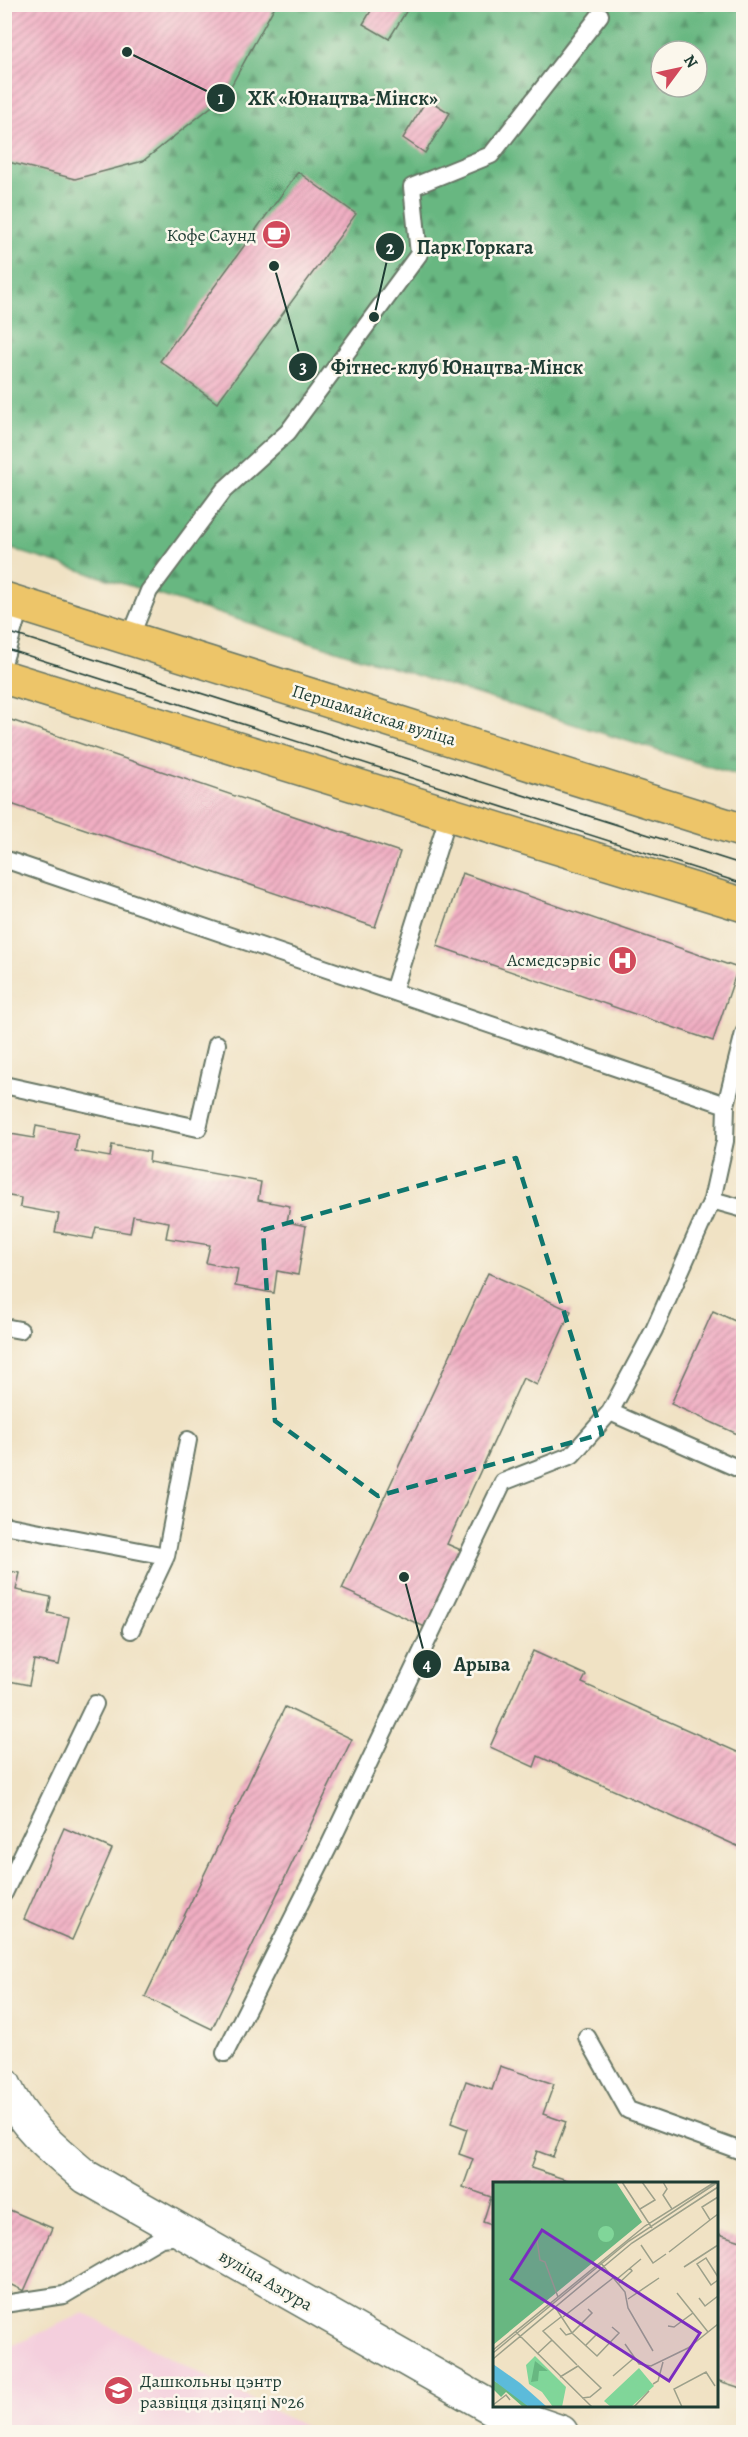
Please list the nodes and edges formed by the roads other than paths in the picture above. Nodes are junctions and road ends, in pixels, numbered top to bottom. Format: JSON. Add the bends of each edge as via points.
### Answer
{"nodes":[{"id":1,"x":600,"y":15,"type":"dead end"},
{"id":2,"x":13,"y":602,"type":"edge"},
{"id":3,"x":130,"y":638,"type":"junction"},
{"id":4,"x":4,"y":660,"type":"edge"},
{"id":5,"x":4,"y":677,"type":"edge"},
{"id":6,"x":449,"y":814,"type":"junction"},
{"id":7,"x":744,"y":831,"type":"edge"},
{"id":8,"x":4,"y":859,"type":"edge"},
{"id":9,"x":744,"y":905,"type":"edge"},
{"id":10,"x":393,"y":991,"type":"junction"},
{"id":11,"x":744,"y":1033,"type":"edge"},
{"id":12,"x":217,"y":1044,"type":"dead end"},
{"id":13,"x":4,"y":1085,"type":"edge"},
{"id":14,"x":726,"y":1106,"type":"junction"},
{"id":15,"x":712,"y":1200,"type":"junction"},
{"id":16,"x":744,"y":1209,"type":"edge"},
{"id":17,"x":610,"y":1412,"type":"junction"},
{"id":18,"x":188,"y":1440,"type":"dead end"},
{"id":19,"x":744,"y":1471,"type":"edge"},
{"id":20,"x":4,"y":1525,"type":"edge"},
{"id":21,"x":166,"y":1556,"type":"junction"},
{"id":22,"x":131,"y":1630,"type":"dead end"},
{"id":23,"x":95,"y":1704,"type":"dead end"},
{"id":24,"x":4,"y":1893,"type":"edge"},
{"id":25,"x":587,"y":2037,"type":"dead end"},
{"id":26,"x":225,"y":2054,"type":"dead end"},
{"id":27,"x":4,"y":2084,"type":"edge"},
{"id":28,"x":744,"y":2152,"type":"edge"},
{"id":29,"x":190,"y":2236,"type":"junction"},
{"id":30,"x":4,"y":2304,"type":"edge"},
{"id":31,"x":561,"y":2433,"type":"edge"}],
"edges":[{"from":1,"to":3,"type":"lane","via":[[491,155],[412,187],[419,254],[288,432],[217,499],[149,591]]},
{"from":2,"to":3,"type":"main road","name":"Першамайская вуліца"},
{"from":2,"to":4,"type":"lane"},
{"from":3,"to":7,"type":"main road","name":"Першамайская вуліца"},
{"from":5,"to":6,"type":"main road"},
{"from":6,"to":9,"type":"main road"},
{"from":6,"to":10,"type":"lane"},
{"from":8,"to":10,"type":"lane"},
{"from":10,"to":14,"type":"lane"},
{"from":11,"to":14,"type":"lane"},
{"from":12,"to":13,"type":"lane","via":[[198,1128]]},
{"from":14,"to":15,"type":"lane","via":[[725,1141]]},
{"from":15,"to":16,"type":"lane"},
{"from":15,"to":17,"type":"lane","via":[[654,1330]]},
{"from":17,"to":19,"type":"lane"},
{"from":17,"to":26,"type":"lane","via":[[572,1455],[503,1482]]},
{"from":18,"to":21,"type":"lane"},
{"from":20,"to":21,"type":"lane"},
{"from":21,"to":22,"type":"lane"},
{"from":23,"to":24,"type":"lane"},
{"from":25,"to":28,"type":"lane","via":[[628,2110]]},
{"from":27,"to":29,"type":"street","name":"вуліца Азгура","via":[[39,2137],[86,2177]]},
{"from":29,"to":30,"type":"lane","via":[[161,2238],[64,2295]]},
{"from":29,"to":31,"type":"street","name":"вуліца Азгура","via":[[494,2409]]}]}
